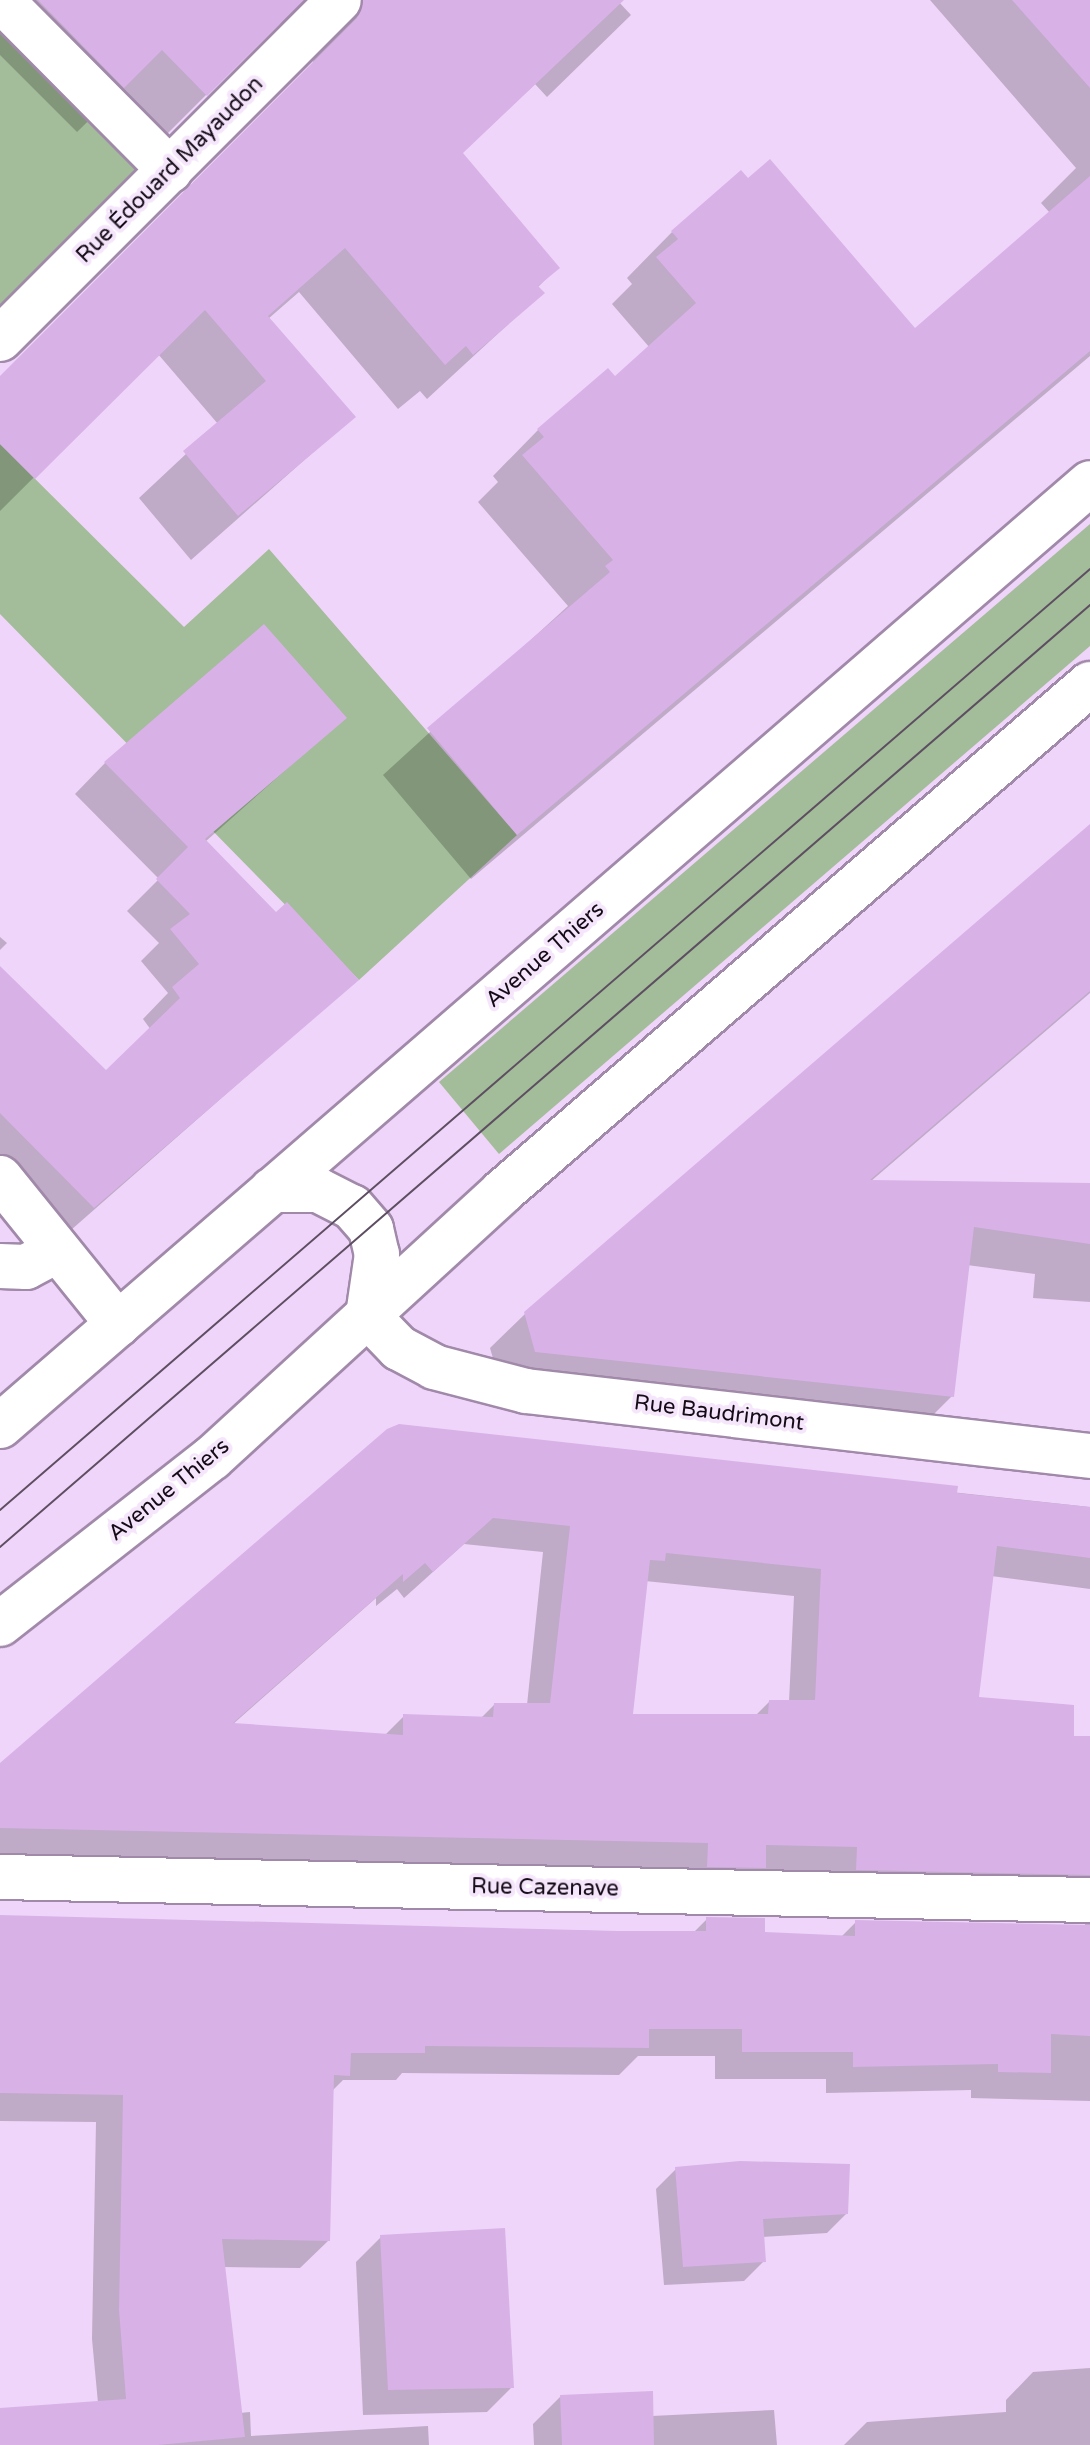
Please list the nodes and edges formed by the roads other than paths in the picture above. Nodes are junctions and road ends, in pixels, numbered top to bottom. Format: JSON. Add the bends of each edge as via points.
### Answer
{"nodes":[{"id":1,"x":1,"y":0,"type":"edge"},
{"id":2,"x":339,"y":0,"type":"edge"},
{"id":3,"x":170,"y":170,"type":"junction"},
{"id":4,"x":0,"y":339,"type":"edge"},
{"id":5,"x":1090,"y":483,"type":"edge"},
{"id":6,"x":1090,"y":684,"type":"edge"},
{"id":7,"x":0,"y":1178,"type":"edge"},
{"id":8,"x":272,"y":1190,"type":"junction"},
{"id":9,"x":56,"y":1251,"type":"junction"},
{"id":10,"x":0,"y":1266,"type":"edge"},
{"id":11,"x":368,"y":1316,"type":"junction"},
{"id":12,"x":118,"y":1324,"type":"junction"},
{"id":13,"x":0,"y":1426,"type":"edge"},
{"id":14,"x":1090,"y":1456,"type":"edge"},
{"id":15,"x":0,"y":1624,"type":"edge"},
{"id":16,"x":0,"y":1877,"type":"edge"},
{"id":17,"x":1090,"y":1900,"type":"edge"}],
"edges":[{"from":1,"to":3,"type":"street"},
{"from":2,"to":3,"type":"street","name":"Rue Édouard Mayaudon"},
{"from":3,"to":4,"type":"street","name":"Rue Édouard Mayaudon"},
{"from":5,"to":8,"type":"street","name":"Avenue Thiers"},
{"from":6,"to":11,"type":"street","name":"Avenue Thiers","via":[[502,1192]]},
{"from":7,"to":9,"type":"street"},
{"from":8,"to":11,"type":"street","via":[[318,1190],[352,1207],[371,1229],[377,1254]]},
{"from":8,"to":12,"type":"street","name":"Avenue Thiers"},
{"from":9,"to":10,"type":"street","via":[[26,1267]]},
{"from":9,"to":12,"type":"street"},
{"from":11,"to":14,"type":"street","name":"Rue Baudrimont","via":[[399,1348],[434,1367],[526,1391]]},
{"from":11,"to":15,"type":"street","name":"Avenue Thiers","via":[[212,1458]]},
{"from":12,"to":13,"type":"street","name":"Avenue Thiers"},
{"from":16,"to":17,"type":"street","name":"Rue Cazenave"}]}
